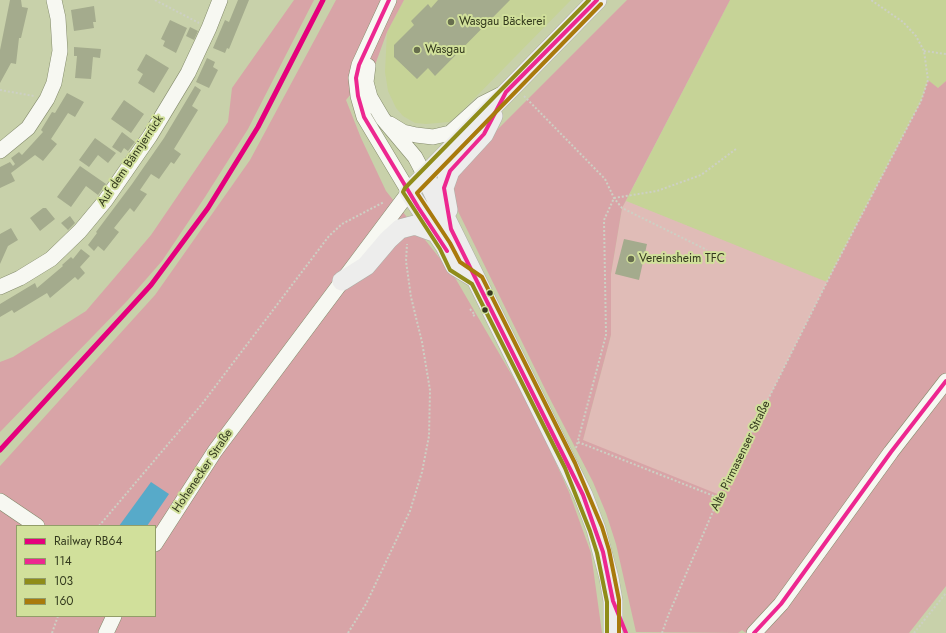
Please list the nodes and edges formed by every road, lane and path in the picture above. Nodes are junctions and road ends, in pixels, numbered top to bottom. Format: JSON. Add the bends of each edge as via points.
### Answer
{"nodes":[{"id":1,"x":54,"y":0,"type":"edge"},
{"id":2,"x":155,"y":0,"type":"edge"},
{"id":3,"x":220,"y":0,"type":"edge"},
{"id":4,"x":389,"y":0,"type":"edge"},
{"id":5,"x":597,"y":0,"type":"edge"},
{"id":6,"x":871,"y":0,"type":"edge"},
{"id":7,"x":209,"y":28,"type":"junction"},
{"id":8,"x":366,"y":51,"type":"junction"},
{"id":9,"x":924,"y":51,"type":"junction"},
{"id":10,"x":946,"y":54,"type":"edge"},
{"id":11,"x":510,"y":89,"type":"junction"},
{"id":12,"x":0,"y":90,"type":"edge"},
{"id":13,"x":19,"y":92,"type":"dead end"},
{"id":14,"x":383,"y":118,"type":"junction"},
{"id":15,"x":736,"y":149,"type":"dead end"},
{"id":16,"x":0,"y":151,"type":"edge"},
{"id":17,"x":425,"y":176,"type":"junction"},
{"id":18,"x":409,"y":192,"type":"junction"},
{"id":19,"x":388,"y":198,"type":"dead end"},
{"id":20,"x":614,"y":198,"type":"junction"},
{"id":21,"x":443,"y":230,"type":"junction"},
{"id":22,"x":407,"y":239,"type":"dead end"},
{"id":23,"x":707,"y":250,"type":"dead end"},
{"id":24,"x":342,"y":281,"type":"junction"},
{"id":25,"x":0,"y":286,"type":"edge"},
{"id":26,"x":470,"y":309,"type":"dead end"},
{"id":27,"x":473,"y":316,"type":"dead end"},
{"id":28,"x":946,"y":381,"type":"edge"},
{"id":29,"x":578,"y":442,"type":"junction"},
{"id":30,"x":575,"y":453,"type":"dead end"},
{"id":31,"x":719,"y":498,"type":"junction"},
{"id":32,"x":0,"y":501,"type":"edge"},
{"id":33,"x":35,"y":525,"type":"edge"},
{"id":34,"x":100,"y":525,"type":"edge"},
{"id":35,"x":156,"y":542,"type":"edge"},
{"id":36,"x":946,"y":593,"type":"edge"},
{"id":37,"x":613,"y":601,"type":"junction"},
{"id":38,"x":58,"y":617,"type":"edge"},
{"id":39,"x":114,"y":617,"type":"edge"},
{"id":40,"x":52,"y":633,"type":"edge"},
{"id":41,"x":106,"y":633,"type":"edge"},
{"id":42,"x":348,"y":633,"type":"edge"},
{"id":43,"x":613,"y":633,"type":"edge"},
{"id":44,"x":626,"y":633,"type":"edge"},
{"id":45,"x":662,"y":633,"type":"edge"},
{"id":46,"x":754,"y":633,"type":"edge"},
{"id":47,"x":914,"y":633,"type":"edge"}],
"edges":[{"from":1,"to":16,"type":"street","via":[[60,51],[54,83],[28,128]]},
{"from":2,"to":7,"type":"path"},
{"from":3,"to":7,"type":"street","name":"Auf dem Bännjerrück"},
{"from":4,"to":8,"type":"street"},
{"from":5,"to":11,"type":"main road","name":"Hohenecker Straße"},
{"from":6,"to":9,"type":"path","via":[[903,22],[916,36]]},
{"from":7,"to":25,"type":"street","name":"Auf dem Bännjerrück","via":[[188,73],[150,136],[105,201],[80,231],[51,259],[20,278]]},
{"from":8,"to":14,"type":"street","via":[[366,82],[370,97]]},
{"from":8,"to":18,"type":"street","via":[[356,78],[364,117]]},
{"from":9,"to":10,"type":"path"},
{"from":9,"to":31,"type":"path","name":"Alte Pirmasenser Straße","via":[[928,80],[921,101]]},
{"from":11,"to":14,"type":"street","via":[[482,104],[450,133],[433,137],[403,132]]},
{"from":11,"to":17,"type":"main road","name":"Hohenecker Straße"},
{"from":11,"to":20,"type":"path","via":[[605,179]]},
{"from":11,"to":21,"type":"main road","via":[[484,134],[450,171],[444,188]]},
{"from":12,"to":13,"type":"path"},
{"from":14,"to":17,"type":"street","via":[[415,157]]},
{"from":15,"to":20,"type":"path","via":[[701,175],[657,191]]},
{"from":17,"to":18,"type":"main road","name":"Hohenecker Straße"},
{"from":17,"to":21,"type":"main road"},
{"from":18,"to":21,"type":"main road"},
{"from":18,"to":24,"type":"street","name":"Hohenecker Straße"},
{"from":19,"to":34,"type":"path","via":[[379,206],[342,224],[329,236],[202,404]]},
{"from":20,"to":23,"type":"path","via":[[622,208]]},
{"from":20,"to":29,"type":"path","via":[[604,220],[606,335]]},
{"from":21,"to":24,"type":"main road","via":[[415,226],[400,229],[366,266]]},
{"from":21,"to":37,"type":"main road","via":[[445,246],[455,266],[477,280],[583,495],[603,552]]},
{"from":22,"to":42,"type":"path","via":[[406,261],[410,297],[422,342],[430,390],[429,436],[422,472],[410,511],[366,604]]},
{"from":24,"to":35,"type":"street","name":"Hohenecker Straße","via":[[215,451]]},
{"from":26,"to":27,"type":"path","via":[[475,315]]},
{"from":28,"to":46,"type":"street","via":[[781,604]]},
{"from":29,"to":30,"type":"path"},
{"from":29,"to":31,"type":"path"},
{"from":31,"to":45,"type":"path","name":"Alte Pirmasenser Straße"},
{"from":32,"to":33,"type":"street"},
{"from":36,"to":47,"type":"path"},
{"from":37,"to":43,"type":"main road"},
{"from":37,"to":44,"type":"main road"},
{"from":38,"to":40,"type":"path"},
{"from":39,"to":41,"type":"street"}]}
